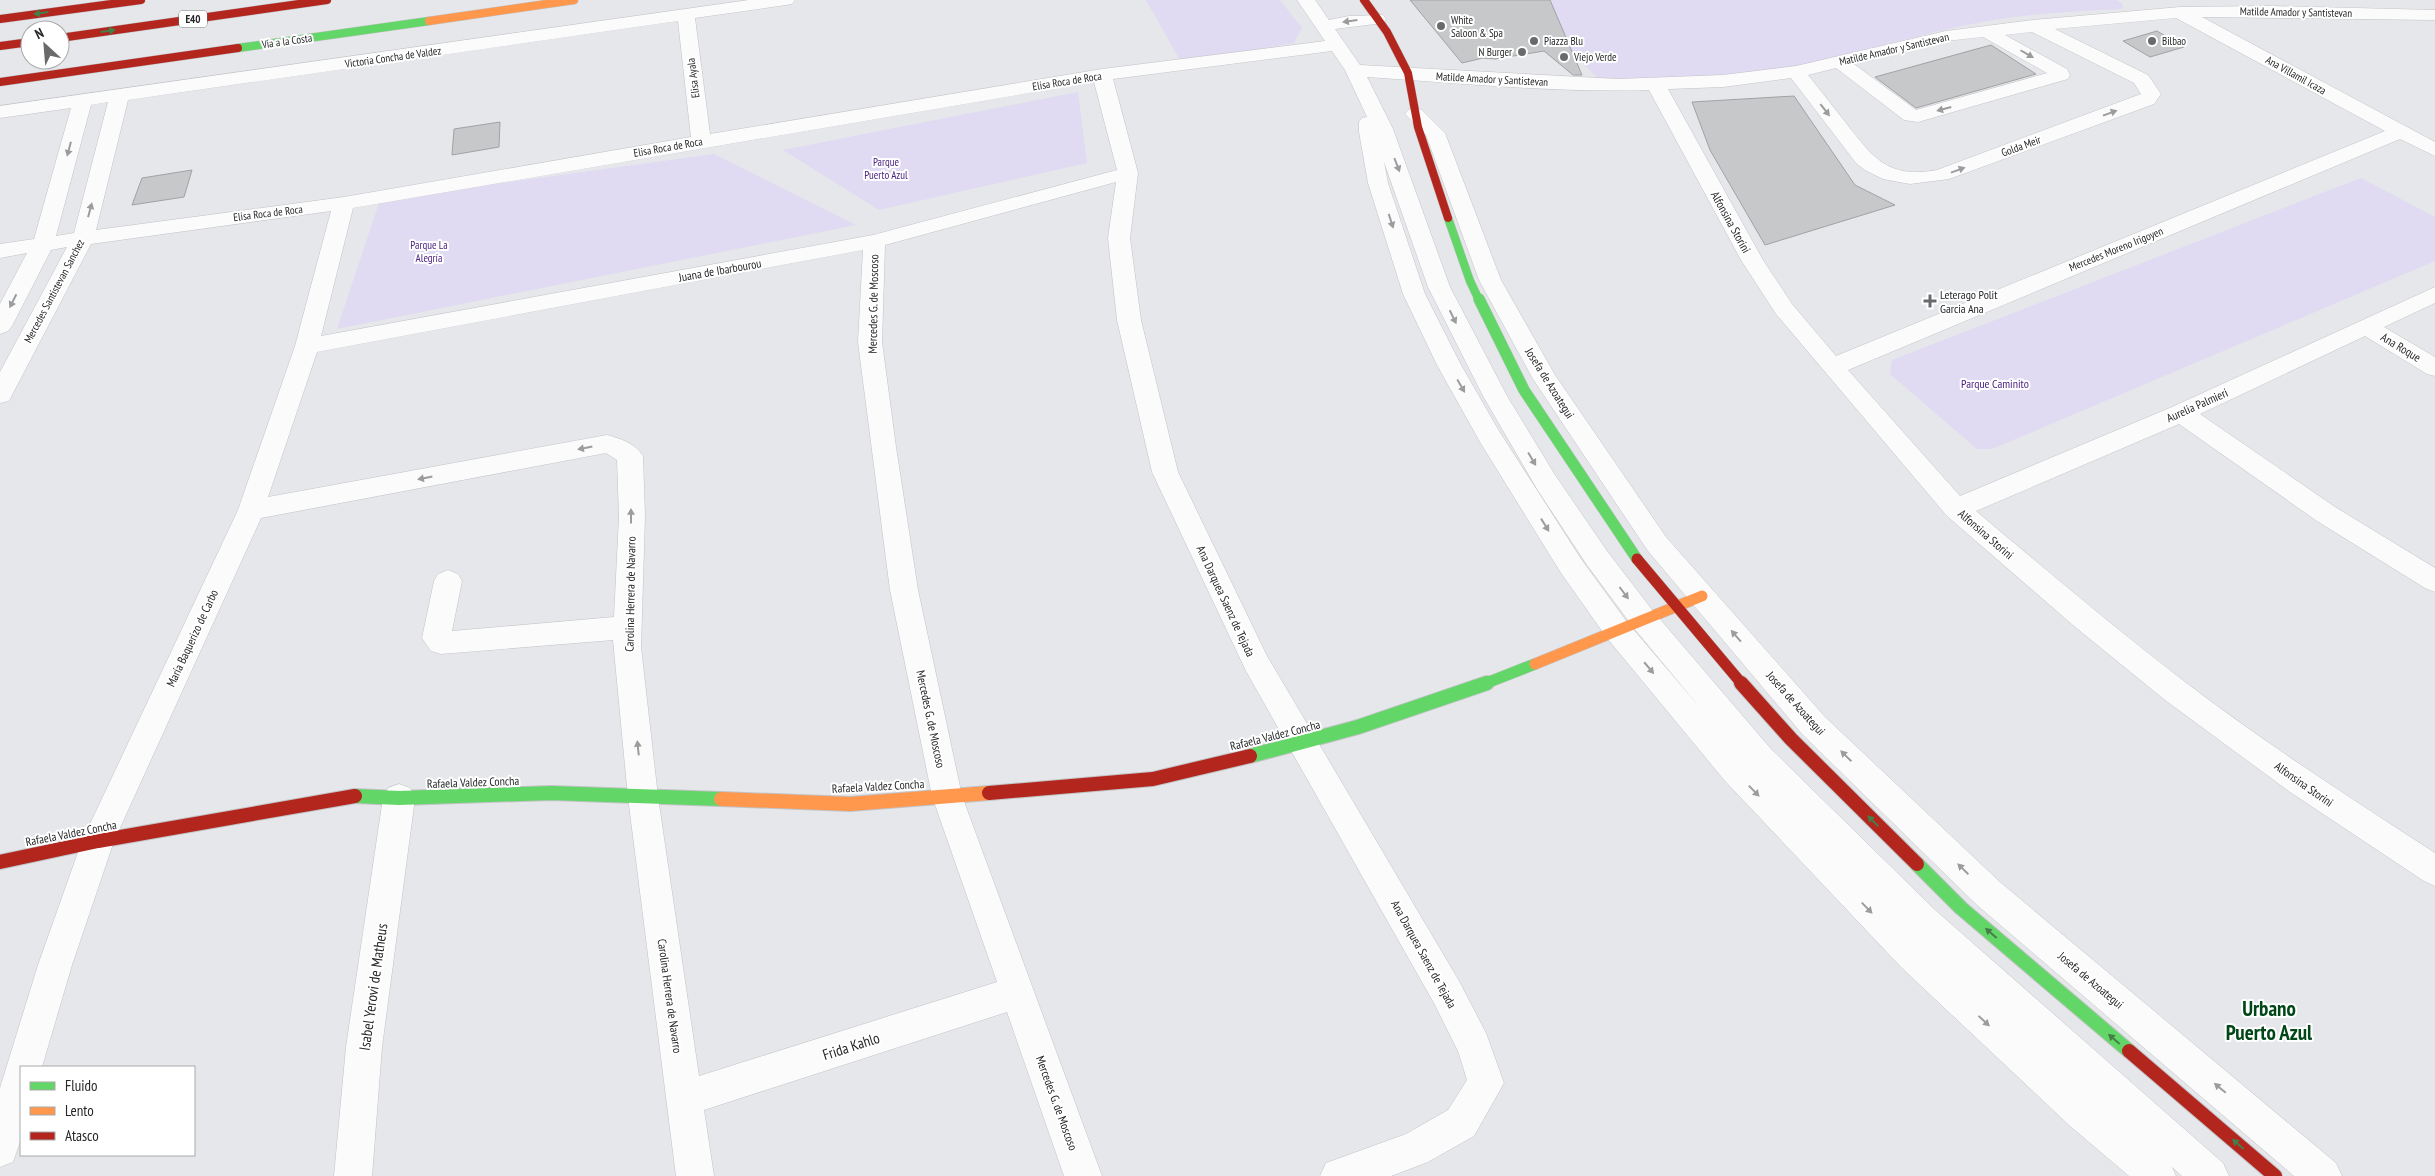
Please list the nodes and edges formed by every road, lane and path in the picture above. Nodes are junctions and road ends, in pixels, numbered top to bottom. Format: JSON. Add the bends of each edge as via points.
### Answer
{"nodes":[{"id":1,"x":141,"y":0,"type":"edge"},
{"id":2,"x":327,"y":0,"type":"edge"},
{"id":3,"x":574,"y":0,"type":"edge"},
{"id":4,"x":786,"y":0,"type":"edge"},
{"id":5,"x":1306,"y":0,"type":"edge"},
{"id":6,"x":1364,"y":0,"type":"edge"},
{"id":7,"x":2157,"y":0,"type":"edge"},
{"id":8,"x":2257,"y":0,"type":"edge"},
{"id":9,"x":2272,"y":11,"type":"junction"},
{"id":10,"x":2180,"y":12,"type":"junction"},
{"id":11,"x":686,"y":15,"type":"junction"},
{"id":12,"x":2431,"y":17,"type":"edge"},
{"id":13,"x":0,"y":19,"type":"edge"},
{"id":14,"x":1377,"y":19,"type":"junction"},
{"id":15,"x":2033,"y":25,"type":"junction"},
{"id":16,"x":1985,"y":31,"type":"junction"},
{"id":17,"x":1330,"y":36,"type":"junction"},
{"id":18,"x":70,"y":37,"type":"edge"},
{"id":19,"x":20,"y":43,"type":"edge"},
{"id":20,"x":0,"y":46,"type":"edge"},
{"id":21,"x":1839,"y":61,"type":"junction"},
{"id":22,"x":1354,"y":70,"type":"junction"},
{"id":23,"x":1796,"y":72,"type":"junction"},
{"id":24,"x":1408,"y":73,"type":"junction"},
{"id":25,"x":1102,"y":75,"type":"junction"},
{"id":26,"x":0,"y":82,"type":"edge"},
{"id":27,"x":1656,"y":84,"type":"junction"},
{"id":28,"x":119,"y":97,"type":"junction"},
{"id":29,"x":82,"y":102,"type":"junction"},
{"id":30,"x":0,"y":112,"type":"edge"},
{"id":31,"x":1415,"y":114,"type":"junction"},
{"id":32,"x":2401,"y":132,"type":"junction"},
{"id":33,"x":700,"y":141,"type":"junction"},
{"id":34,"x":2435,"y":150,"type":"edge"},
{"id":35,"x":1128,"y":173,"type":"junction"},
{"id":36,"x":344,"y":204,"type":"junction"},
{"id":37,"x":83,"y":238,"type":"junction"},
{"id":38,"x":874,"y":241,"type":"junction"},
{"id":39,"x":42,"y":244,"type":"junction"},
{"id":40,"x":0,"y":251,"type":"edge"},
{"id":41,"x":2435,"y":294,"type":"edge"},
{"id":42,"x":0,"y":326,"type":"edge"},
{"id":43,"x":2367,"y":327,"type":"junction"},
{"id":44,"x":307,"y":346,"type":"junction"},
{"id":45,"x":1832,"y":367,"type":"junction"},
{"id":46,"x":2435,"y":368,"type":"edge"},
{"id":47,"x":0,"y":395,"type":"edge"},
{"id":48,"x":2181,"y":413,"type":"junction"},
{"id":49,"x":1956,"y":509,"type":"junction"},
{"id":50,"x":251,"y":510,"type":"junction"},
{"id":51,"x":2435,"y":581,"type":"edge"},
{"id":52,"x":448,"y":582,"type":"dead end"},
{"id":53,"x":1702,"y":596,"type":"junction"},
{"id":54,"x":1675,"y":607,"type":"junction"},
{"id":55,"x":1630,"y":625,"type":"junction"},
{"id":56,"x":628,"y":626,"type":"junction"},
{"id":57,"x":1304,"y":743,"type":"junction"},
{"id":58,"x":947,"y":796,"type":"junction"},
{"id":59,"x":643,"y":797,"type":"junction"},
{"id":60,"x":399,"y":798,"type":"junction"},
{"id":61,"x":98,"y":841,"type":"junction"},
{"id":62,"x":0,"y":862,"type":"edge"},
{"id":63,"x":2435,"y":871,"type":"edge"},
{"id":64,"x":1018,"y":992,"type":"junction"},
{"id":65,"x":24,"y":1066,"type":"edge"},
{"id":66,"x":20,"y":1081,"type":"edge"},
{"id":67,"x":684,"y":1099,"type":"junction"},
{"id":68,"x":0,"y":1149,"type":"edge"},
{"id":69,"x":353,"y":1176,"type":"edge"},
{"id":70,"x":695,"y":1176,"type":"edge"},
{"id":71,"x":1083,"y":1176,"type":"edge"},
{"id":72,"x":1339,"y":1176,"type":"edge"},
{"id":73,"x":2157,"y":1176,"type":"edge"},
{"id":74,"x":2210,"y":1176,"type":"edge"},
{"id":75,"x":2275,"y":1176,"type":"edge"},
{"id":76,"x":2323,"y":1176,"type":"edge"}],
"edges":[{"from":1,"to":13,"type":"main road","one_way":true},
{"from":18,"to":2,"type":"main road","number":"E40","one_way":true},
{"from":3,"to":26,"type":"main road","name":"Vía a la Costa"},
{"from":4,"to":11,"type":"street","name":"Victoria Concha de Valdez"},
{"from":5,"to":17,"type":"street"},
{"from":6,"to":14,"type":"main road","name":"Josefa de Azoategui"},
{"from":7,"to":10,"type":"street","name":"Ana Villamil Icaza"},
{"from":8,"to":9,"type":"street"},
{"from":9,"to":10,"type":"street","name":"Matilde Amador y Santistevan"},
{"from":9,"to":12,"type":"street","name":"Matilde Amador y Santistevan"},
{"from":10,"to":15,"type":"street","name":"Matilde Amador y Santistevan"},
{"from":10,"to":32,"type":"street","name":"Ana Villamil Icaza"},
{"from":11,"to":28,"type":"street","name":"Victoria Concha de Valdez"},
{"from":11,"to":33,"type":"street","name":"Elisa Ayala"},
{"from":14,"to":17,"type":"street","name":"Elisa Roca de Roca","one_way":true,"via":[[1350,21]]},
{"from":14,"to":24,"type":"main road","name":"Josefa de Azoategui"},
{"from":15,"to":16,"type":"street","name":"Matilde Amador y Santistevan"},
{"from":23,"to":15,"type":"street","name":"Golda Meir","one_way":true,"via":[[1863,159],[1882,172],[1907,179],[1942,175],[2147,100],[2151,94],[2141,79]]},
{"from":16,"to":21,"type":"street","name":"Matilde Amador y Santistevan","via":[[1946,36]]},
{"from":16,"to":21,"type":"street","one_way":true,"via":[[2061,75],[1911,116]]},
{"from":17,"to":22,"type":"street"},
{"from":17,"to":25,"type":"street","name":"Elisa Roca de Roca"},
{"from":19,"to":20,"type":"main road"},
{"from":21,"to":23,"type":"street","name":"Matilde Amador y Santistevan"},
{"from":22,"to":24,"type":"street","name":"Matilde Amador y Santistevan"},
{"from":22,"to":55,"type":"street","one_way":true,"via":[[1383,129],[1439,287],[1466,344],[1546,482],[1597,558]]},
{"from":23,"to":27,"type":"street","name":"Matilde Amador y Santistevan","via":[[1723,81]]},
{"from":24,"to":27,"type":"street","name":"Matilde Amador y Santistevan","via":[[1500,80]]},
{"from":24,"to":31,"type":"main road","name":"Josefa de Azoategui"},
{"from":25,"to":33,"type":"street","name":"Elisa Roca de Roca"},
{"from":25,"to":35,"type":"street","name":"Ana Darquea Saenz de Tejada"},
{"from":27,"to":45,"type":"street","name":"Alfonsina Storini","via":[[1752,260],[1784,308]]},
{"from":28,"to":29,"type":"street","name":"Victoria Concha de Valdez"},
{"from":37,"to":28,"type":"street","name":"Mercedes Santistevan Sanchez","one_way":true},
{"from":29,"to":30,"type":"street","name":"Victoria Concha de Valdez"},
{"from":29,"to":39,"type":"street","one_way":true},
{"from":31,"to":53,"type":"street","name":"Josefa de Azoategui","via":[[1435,133],[1490,280],[1545,379],[1657,544]]},
{"from":31,"to":54,"type":"main road","name":"Josefa de Azoategui","via":[[1432,174],[1470,281],[1519,382],[1630,550]]},
{"from":32,"to":34,"type":"street","name":"Ana Villamil Icaza"},
{"from":32,"to":45,"type":"street","name":"Mercedes Moreno Irigoyen"},
{"from":33,"to":36,"type":"street","name":"Elisa Roca de Roca"},
{"from":35,"to":38,"type":"street","name":"Juana de Ibarbourou"},
{"from":35,"to":57,"type":"street","name":"Ana Darquea Saenz de Tejada","via":[[1120,238],[1129,320],[1165,472],[1256,663]]},
{"from":36,"to":37,"type":"street","name":"Elisa Roca de Roca"},
{"from":36,"to":44,"type":"street","name":"María Baquerizo de Carbo"},
{"from":37,"to":39,"type":"street","name":"Elisa Roca de Roca"},
{"from":37,"to":47,"type":"street","name":"Mercedes Santistevan Sanchez"},
{"from":38,"to":44,"type":"street","name":"Juana de Ibarbourou"},
{"from":38,"to":58,"type":"street","name":"Mercedes G. de Moscoso","via":[[870,342],[883,447],[904,590]]},
{"from":39,"to":40,"type":"street","name":"Elisa Roca de Roca"},
{"from":39,"to":42,"type":"street","one_way":true},
{"from":41,"to":43,"type":"street","name":"Aurelia Palmieri"},
{"from":43,"to":46,"type":"street","name":"Ana Roque"},
{"from":43,"to":48,"type":"street","name":"Aurelia Palmieri"},
{"from":44,"to":50,"type":"street","name":"María Baquerizo de Carbo"},
{"from":45,"to":49,"type":"street","name":"Alfonsina Storini"},
{"from":48,"to":49,"type":"street","name":"Aurelia Palmieri"},
{"from":48,"to":51,"type":"street","via":[[2326,514]]},
{"from":49,"to":63,"type":"street","name":"Alfonsina Storini","via":[[2176,691],[2301,783]]},
{"from":56,"to":50,"type":"street","name":"Carolina Herrera de Navarro","one_way":true,"via":[[632,516],[630,456],[607,444]]},
{"from":50,"to":61,"type":"street","name":"María Baquerizo de Carbo"},
{"from":52,"to":56,"type":"street","via":[[436,638],[440,644]]},
{"from":53,"to":54,"type":"main road","name":"Rafaela Valdez Concha"},
{"from":76,"to":53,"type":"street","name":"Josefa de Azoategui","one_way":true,"via":[[1989,894],[1814,726]]},
{"from":54,"to":55,"type":"main road","name":"Rafaela Valdez Concha"},
{"from":75,"to":54,"type":"main road","name":"Josefa de Azoategui","one_way":true,"via":[[1961,908],[1791,739]]},
{"from":55,"to":57,"type":"main road","name":"Rafaela Valdez Concha","via":[[1460,695]]},
{"from":55,"to":73,"type":"street","one_way":true,"via":[[1736,772],[1914,957],[2082,1112]]},
{"from":55,"to":74,"type":"street","via":[[1922,920]]},
{"from":59,"to":56,"type":"street","name":"Carolina Herrera de Navarro","one_way":true,"via":[[627,647]]},
{"from":57,"to":58,"type":"main road","name":"Rafaela Valdez Concha","via":[[1153,780]]},
{"from":57,"to":72,"type":"street","name":"Ana Darquea Saenz de Tejada","via":[[1447,993],[1474,1045],[1486,1083],[1461,1123],[1415,1149]]},
{"from":58,"to":59,"type":"main road","name":"Rafaela Valdez Concha","via":[[850,804]]},
{"from":58,"to":64,"type":"street","name":"Mercedes G. de Moscoso"},
{"from":59,"to":60,"type":"main road","name":"Rafaela Valdez Concha","via":[[551,794]]},
{"from":59,"to":67,"type":"street","name":"Carolina Herrera de Navarro"},
{"from":60,"to":61,"type":"main road","name":"Rafaela Valdez Concha","via":[[362,795]]},
{"from":60,"to":69,"type":"street","name":"Isabel Yerovi de Matheus","via":[[364,1047]]},
{"from":61,"to":62,"type":"main road","name":"Rafaela Valdez Concha"},
{"from":61,"to":65,"type":"street","name":"María Baquerizo de Carbo"},
{"from":64,"to":67,"type":"street","name":"Frida Kahlo"},
{"from":64,"to":71,"type":"street","name":"Mercedes G. de Moscoso"},
{"from":66,"to":68,"type":"street"},
{"from":67,"to":70,"type":"street","name":"Carolina Herrera de Navarro"}]}
